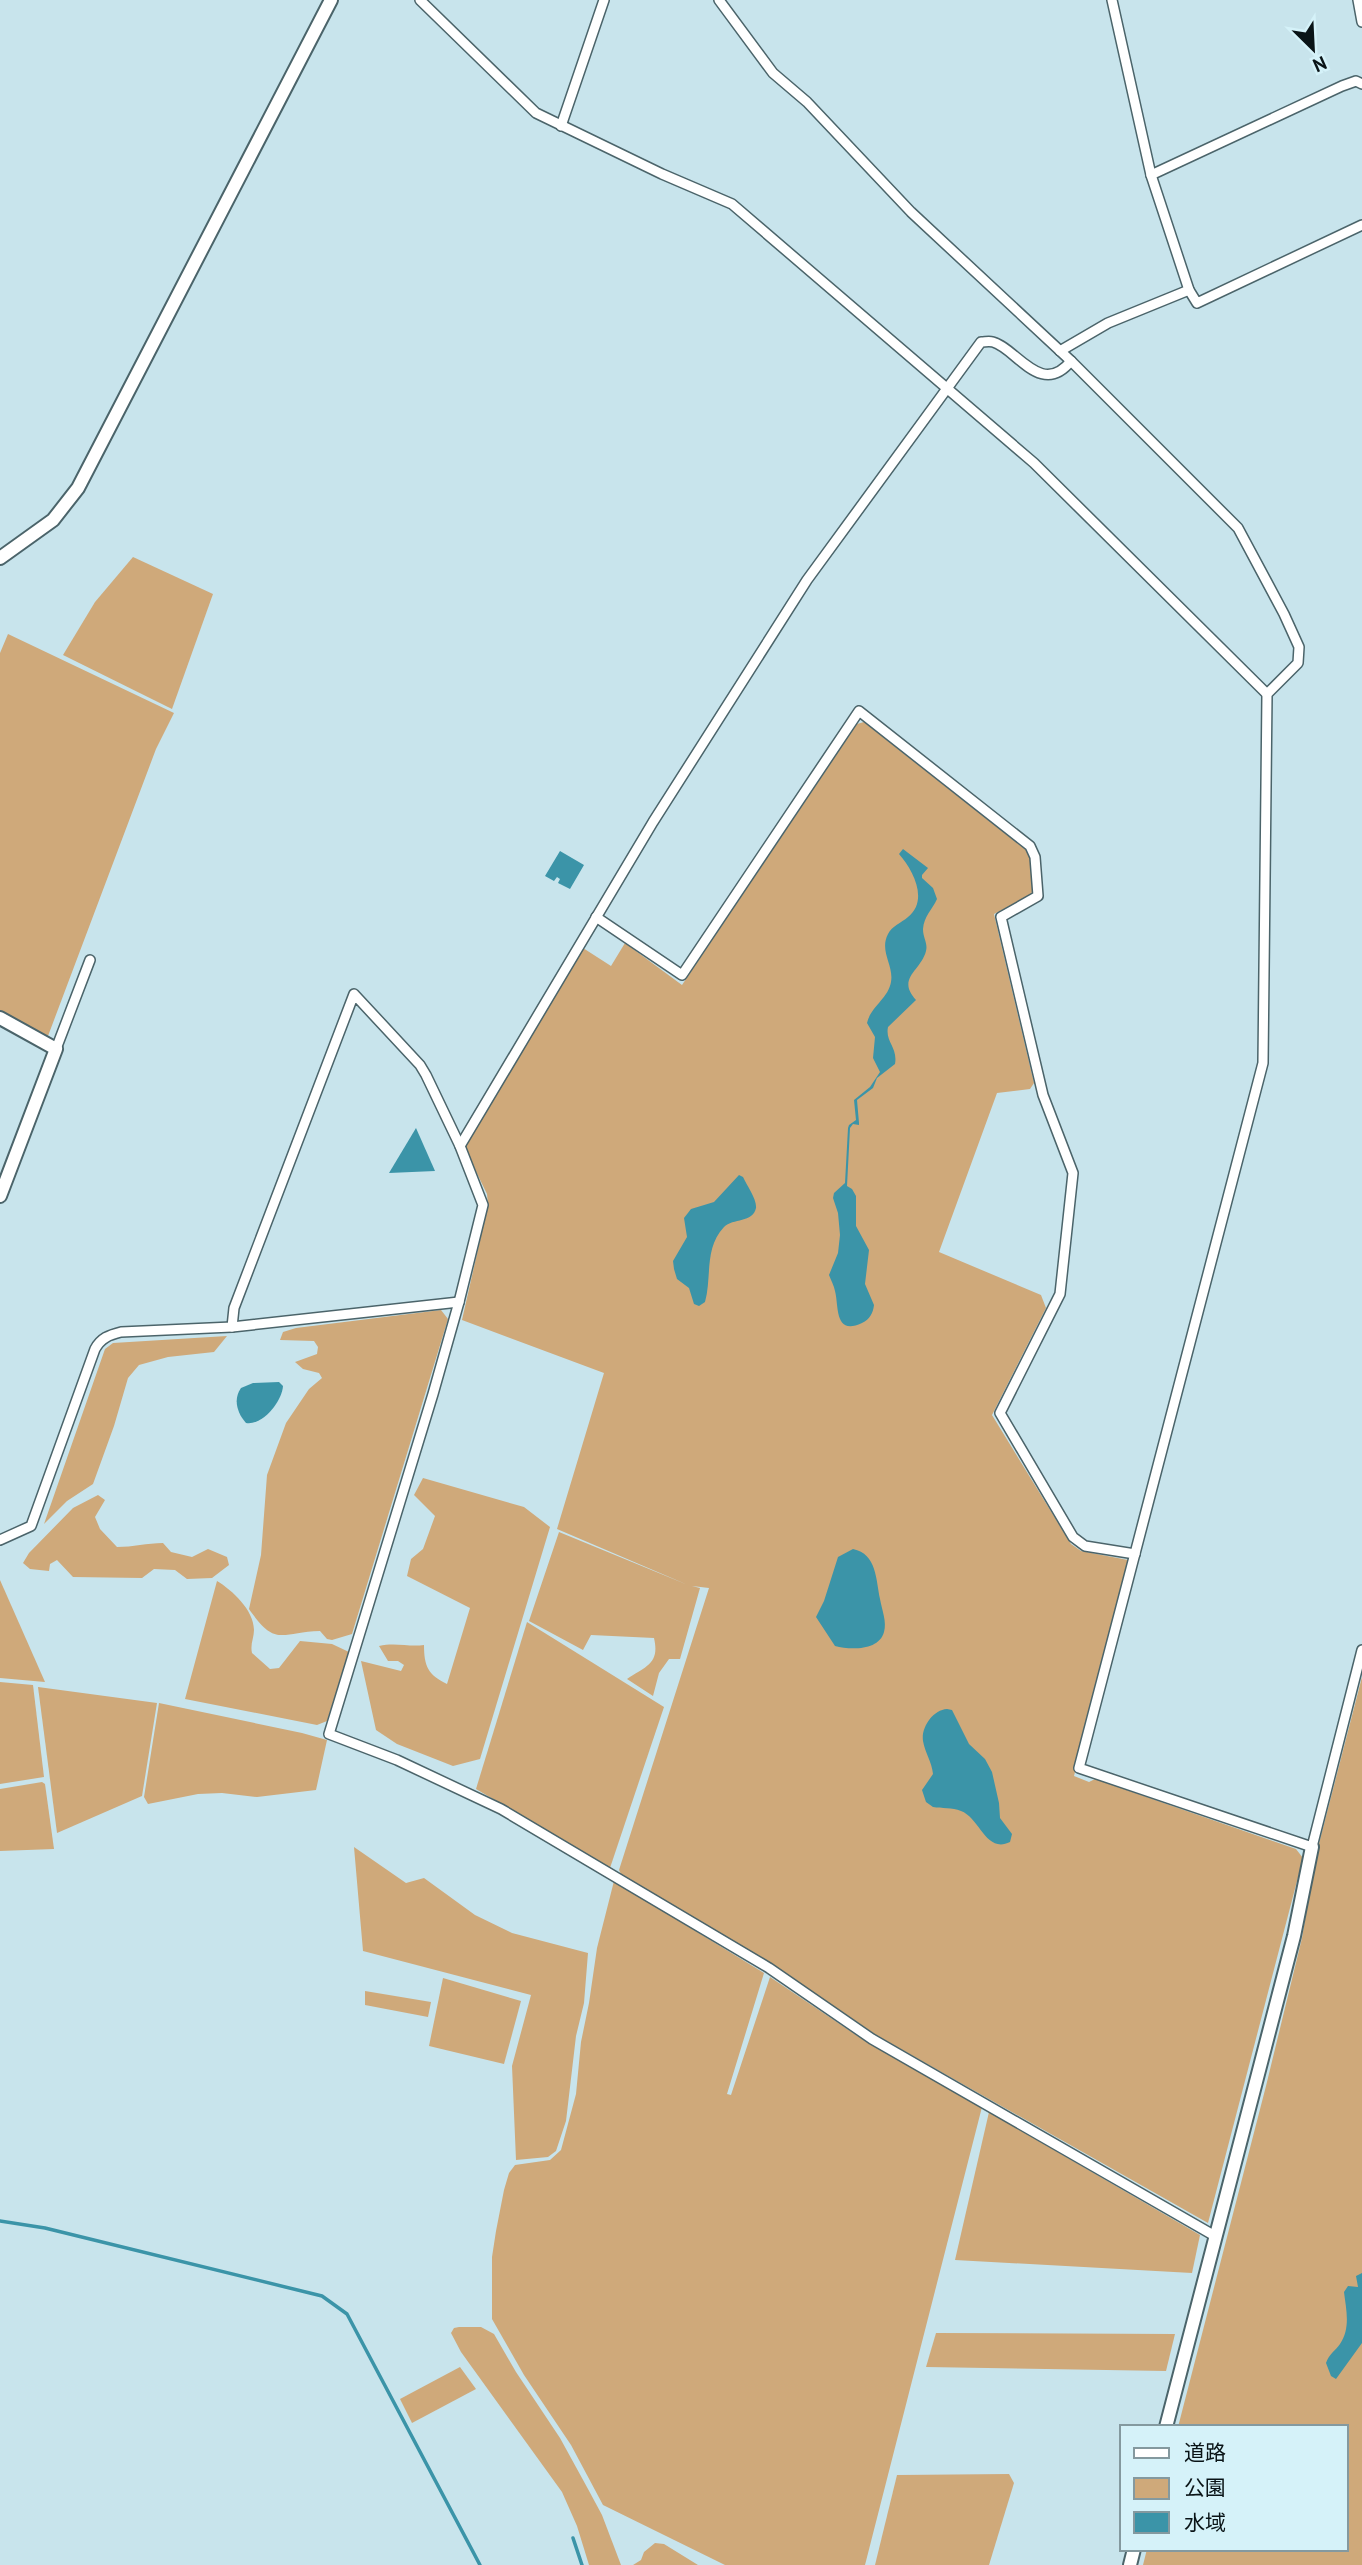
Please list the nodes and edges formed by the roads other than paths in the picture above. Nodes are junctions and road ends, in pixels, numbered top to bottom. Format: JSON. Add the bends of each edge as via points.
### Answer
{"nodes":[{"id":1,"x":331,"y":0,"type":"edge"},
{"id":2,"x":420,"y":0,"type":"edge"},
{"id":3,"x":604,"y":0,"type":"edge"},
{"id":4,"x":719,"y":0,"type":"edge"},
{"id":5,"x":1112,"y":0,"type":"edge"},
{"id":6,"x":1358,"y":0,"type":"edge"},
{"id":7,"x":1362,"y":22,"type":"edge"},
{"id":8,"x":1362,"y":84,"type":"edge"},
{"id":9,"x":561,"y":126,"type":"junction"},
{"id":10,"x":1151,"y":175,"type":"junction"},
{"id":11,"x":1362,"y":225,"type":"edge"},
{"id":12,"x":1189,"y":290,"type":"junction"},
{"id":13,"x":1060,"y":351,"type":"junction"},
{"id":14,"x":1071,"y":361,"type":"junction"},
{"id":15,"x":947,"y":388,"type":"junction"},
{"id":16,"x":0,"y":558,"type":"edge"},
{"id":17,"x":1267,"y":694,"type":"junction"},
{"id":18,"x":596,"y":917,"type":"junction"},
{"id":19,"x":90,"y":960,"type":"dead end"},
{"id":20,"x":0,"y":1018,"type":"edge"},
{"id":21,"x":56,"y":1049,"type":"junction"},
{"id":22,"x":460,"y":1146,"type":"junction"},
{"id":23,"x":0,"y":1196,"type":"edge"},
{"id":24,"x":459,"y":1302,"type":"junction"},
{"id":25,"x":232,"y":1326,"type":"junction"},
{"id":26,"x":0,"y":1540,"type":"edge"},
{"id":27,"x":1135,"y":1554,"type":"junction"},
{"id":28,"x":1362,"y":1650,"type":"edge"},
{"id":29,"x":1312,"y":1847,"type":"junction"},
{"id":30,"x":1215,"y":2236,"type":"junction"},
{"id":31,"x":1167,"y":2425,"type":"edge"}],
"edges":[{"from":1,"to":16,"type":"street","via":[[78,488],[45,526]]},
{"from":2,"to":9,"type":"street","via":[[536,113]]},
{"from":3,"to":9,"type":"street"},
{"from":4,"to":13,"type":"street","via":[[773,74]]},
{"from":5,"to":10,"type":"street"},
{"from":6,"to":7,"type":"street"},
{"from":8,"to":10,"type":"street","via":[[1342,86]]},
{"from":9,"to":15,"type":"street","via":[[732,204]]},
{"from":10,"to":12,"type":"street"},
{"from":11,"to":12,"type":"street","via":[[1197,303]]},
{"from":12,"to":13,"type":"street","via":[[1108,323]]},
{"from":13,"to":14,"type":"street"},
{"from":14,"to":15,"type":"street","via":[[1063,371],[1048,374],[1026,368],[995,342],[981,342]]},
{"from":14,"to":17,"type":"street","via":[[1238,528],[1299,646],[1298,663]]},
{"from":15,"to":17,"type":"street","via":[[1034,463]]},
{"from":15,"to":18,"type":"street","via":[[807,580]]},
{"from":17,"to":27,"type":"street","via":[[1263,1063]]},
{"from":18,"to":22,"type":"street"},
{"from":18,"to":27,"type":"street","via":[[682,975],[859,711],[1030,846],[1038,896],[1001,917],[1043,1095],[1073,1173],[1060,1294],[1000,1413],[1073,1537],[1085,1546]]},
{"from":19,"to":21,"type":"street"},
{"from":20,"to":21,"type":"street"},
{"from":21,"to":23,"type":"street"},
{"from":22,"to":24,"type":"street","via":[[483,1205]]},
{"from":22,"to":25,"type":"street","via":[[420,1065],[354,994],[234,1308]]},
{"from":24,"to":25,"type":"street"},
{"from":24,"to":30,"type":"street","via":[[329,1734],[501,1809],[769,1968],[872,2039]]},
{"from":25,"to":26,"type":"street","via":[[121,1332],[99,1341],[31,1526]]},
{"from":27,"to":29,"type":"street","via":[[1079,1768]]},
{"from":28,"to":29,"type":"street"},
{"from":29,"to":30,"type":"street","via":[[1294,1936]]},
{"from":30,"to":31,"type":"street"}]}
